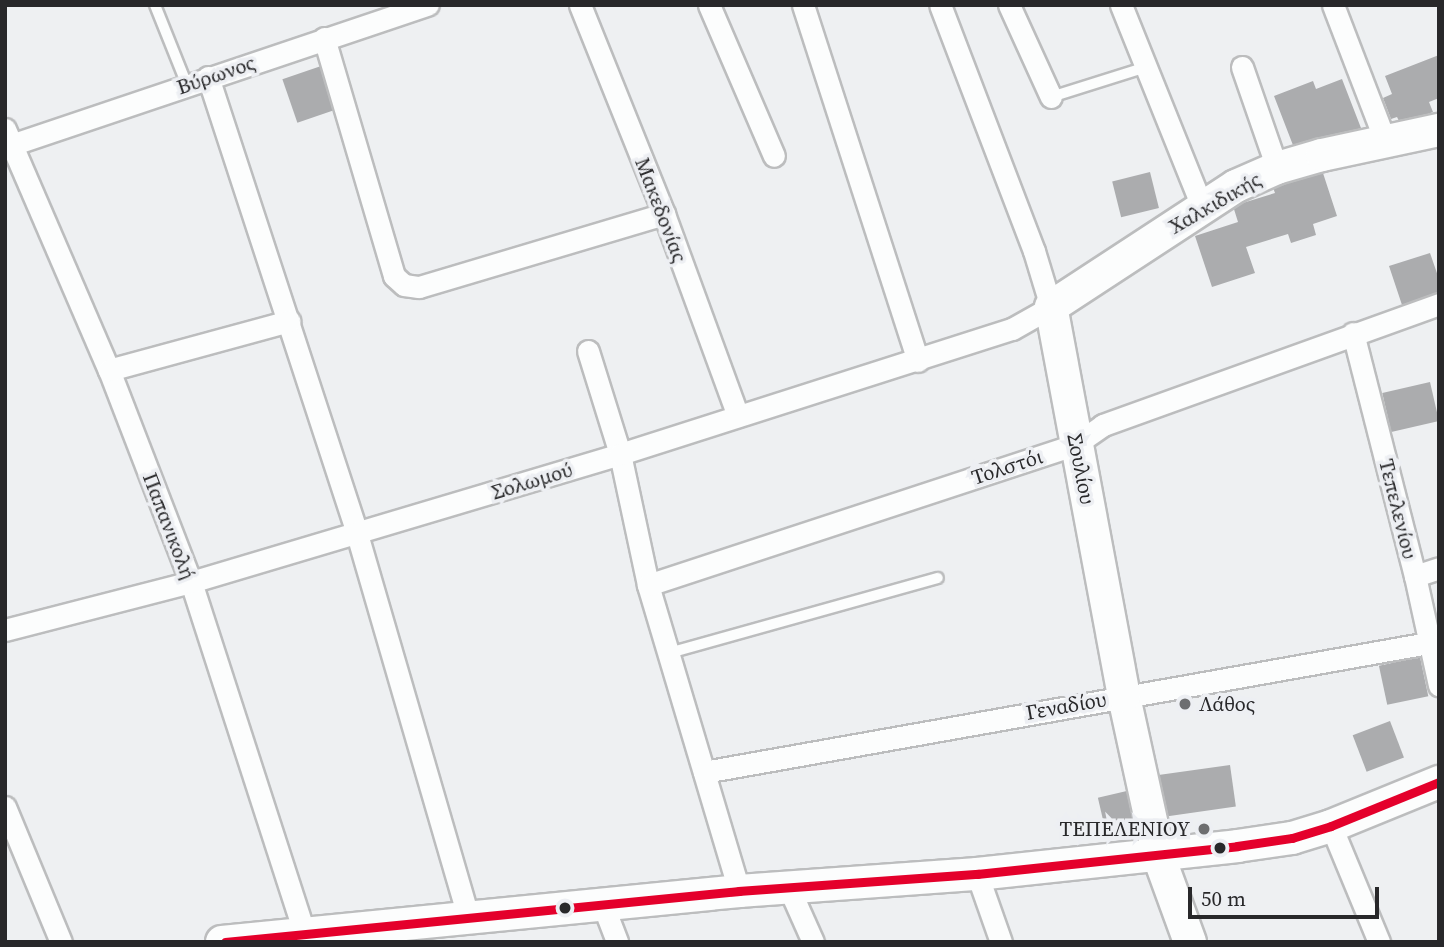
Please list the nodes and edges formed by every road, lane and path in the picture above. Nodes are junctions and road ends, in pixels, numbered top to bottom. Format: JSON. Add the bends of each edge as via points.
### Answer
{"nodes":[{"id":1,"x":155,"y":5,"type":"edge"},
{"id":2,"x":428,"y":5,"type":"edge"},
{"id":3,"x":580,"y":5,"type":"edge"},
{"id":4,"x":709,"y":5,"type":"edge"},
{"id":5,"x":803,"y":5,"type":"edge"},
{"id":6,"x":940,"y":5,"type":"edge"},
{"id":7,"x":1009,"y":5,"type":"edge"},
{"id":8,"x":1121,"y":5,"type":"edge"},
{"id":9,"x":1333,"y":5,"type":"edge"},
{"id":10,"x":324,"y":38,"type":"junction"},
{"id":11,"x":1146,"y":66,"type":"junction"},
{"id":12,"x":1242,"y":67,"type":"dead end"},
{"id":13,"x":208,"y":77,"type":"junction"},
{"id":14,"x":187,"y":85,"type":"junction"},
{"id":15,"x":1051,"y":97,"type":"joint"},
{"id":16,"x":1439,"y":130,"type":"edge"},
{"id":17,"x":7,"y":140,"type":"edge"},
{"id":18,"x":1386,"y":143,"type":"junction"},
{"id":19,"x":774,"y":156,"type":"dead end"},
{"id":20,"x":1277,"y":168,"type":"junction"},
{"id":21,"x":1202,"y":207,"type":"junction"},
{"id":22,"x":664,"y":214,"type":"junction"},
{"id":23,"x":1439,"y":304,"type":"edge"},
{"id":24,"x":1051,"y":307,"type":"junction"},
{"id":25,"x":289,"y":321,"type":"junction"},
{"id":26,"x":1353,"y":333,"type":"junction"},
{"id":27,"x":588,"y":351,"type":"dead end"},
{"id":28,"x":918,"y":361,"type":"junction"},
{"id":29,"x":109,"y":370,"type":"junction"},
{"id":30,"x":738,"y":416,"type":"junction"},
{"id":31,"x":1076,"y":444,"type":"junction"},
{"id":32,"x":620,"y":454,"type":"junction"},
{"id":33,"x":357,"y":534,"type":"junction"},
{"id":34,"x":1439,"y":568,"type":"edge"},
{"id":35,"x":1415,"y":576,"type":"junction"},
{"id":36,"x":938,"y":578,"type":"dead end"},
{"id":37,"x":191,"y":583,"type":"junction"},
{"id":38,"x":648,"y":585,"type":"junction"},
{"id":39,"x":5,"y":630,"type":"edge"},
{"id":40,"x":1428,"y":643,"type":"junction"},
{"id":41,"x":669,"y":653,"type":"junction"},
{"id":42,"x":1439,"y":685,"type":"edge"},
{"id":43,"x":1124,"y":696,"type":"junction"},
{"id":44,"x":704,"y":772,"type":"junction"},
{"id":45,"x":1439,"y":782,"type":"edge"},
{"id":46,"x":5,"y":807,"type":"edge"},
{"id":47,"x":1331,"y":826,"type":"junction"},
{"id":48,"x":1159,"y":857,"type":"junction"},
{"id":49,"x":977,"y":874,"type":"junction"},
{"id":50,"x":789,"y":888,"type":"junction"},
{"id":51,"x":739,"y":891,"type":"junction"},
{"id":52,"x":603,"y":905,"type":"junction"},
{"id":53,"x":468,"y":917,"type":"junction"},
{"id":54,"x":426,"y":932,"type":"edge"},
{"id":55,"x":282,"y":938,"type":"edge"},
{"id":56,"x":61,"y":942,"type":"edge"},
{"id":57,"x":222,"y":942,"type":"edge"},
{"id":58,"x":617,"y":942,"type":"edge"},
{"id":59,"x":813,"y":942,"type":"edge"},
{"id":60,"x":1001,"y":942,"type":"edge"},
{"id":61,"x":1190,"y":942,"type":"edge"},
{"id":62,"x":1379,"y":942,"type":"edge"}],
"edges":[{"from":1,"to":14,"type":"lane"},
{"from":2,"to":10,"type":"street","name":"Βύρωνος"},
{"from":3,"to":22,"type":"street","name":"Μακεδονίας"},
{"from":4,"to":19,"type":"street"},
{"from":5,"to":28,"type":"street"},
{"from":6,"to":24,"type":"street","name":"Σουλίου"},
{"from":7,"to":15,"type":"street"},
{"from":8,"to":11,"type":"street"},
{"from":9,"to":18,"type":"street"},
{"from":10,"to":13,"type":"street","name":"Βύρωνος"},
{"from":10,"to":22,"type":"street","via":[[394,276],[404,285],[419,286]]},
{"from":11,"to":15,"type":"lane"},
{"from":11,"to":21,"type":"street"},
{"from":12,"to":20,"type":"street"},
{"from":13,"to":14,"type":"street","name":"Βύρωνος"},
{"from":13,"to":25,"type":"street"},
{"from":14,"to":17,"type":"street","name":"Βύρωνος"},
{"from":16,"to":18,"type":"street","name":"Χαλκιδικής"},
{"from":17,"to":29,"type":"street","name":"Παπανικολή"},
{"from":18,"to":20,"type":"street","name":"Χαλκιδικής"},
{"from":20,"to":21,"type":"street","name":"Χαλκιδικής"},
{"from":21,"to":24,"type":"street","name":"Χαλκιδικής"},
{"from":22,"to":30,"type":"street","name":"Μακεδονίας"},
{"from":23,"to":26,"type":"street","name":"Τολστόι"},
{"from":24,"to":28,"type":"street","name":"Σολωμού","via":[[1012,329]]},
{"from":24,"to":31,"type":"street","name":"Σουλίου"},
{"from":25,"to":29,"type":"street"},
{"from":25,"to":33,"type":"street"},
{"from":26,"to":31,"type":"street","name":"Τολστόι","via":[[1103,425]]},
{"from":26,"to":35,"type":"street","name":"Τεπελενίου"},
{"from":27,"to":32,"type":"street"},
{"from":28,"to":30,"type":"street","name":"Σολωμού"},
{"from":29,"to":37,"type":"street","name":"Παπανικολή"},
{"from":30,"to":32,"type":"street","name":"Σολωμού"},
{"from":31,"to":38,"type":"street","name":"Τολστόι"},
{"from":31,"to":43,"type":"street","name":"Σουλίου"},
{"from":32,"to":33,"type":"street","name":"Σολωμού"},
{"from":32,"to":38,"type":"street"},
{"from":33,"to":37,"type":"street","name":"Σολωμού"},
{"from":33,"to":53,"type":"street"},
{"from":34,"to":35,"type":"street"},
{"from":35,"to":40,"type":"street","name":"Τεπελενίου"},
{"from":36,"to":41,"type":"lane"},
{"from":37,"to":39,"type":"street","name":"Σολωμού"},
{"from":37,"to":55,"type":"street","name":"Παπανικολή"},
{"from":38,"to":41,"type":"street"},
{"from":40,"to":42,"type":"street","name":"Τεπελενίου"},
{"from":40,"to":43,"type":"street","name":"Γεναδίου"},
{"from":41,"to":44,"type":"street"},
{"from":43,"to":44,"type":"street","name":"Γεναδίου"},
{"from":43,"to":48,"type":"street","name":"Σουλίου"},
{"from":44,"to":51,"type":"street"},
{"from":45,"to":47,"type":"street"},
{"from":46,"to":56,"type":"street"},
{"from":47,"to":48,"type":"street","via":[[1292,838]]},
{"from":47,"to":62,"type":"street"},
{"from":48,"to":49,"type":"street"},
{"from":48,"to":61,"type":"street","name":"Σουλίου"},
{"from":49,"to":50,"type":"street"},
{"from":49,"to":60,"type":"street"},
{"from":50,"to":51,"type":"street"},
{"from":50,"to":59,"type":"street"},
{"from":51,"to":52,"type":"street"},
{"from":52,"to":53,"type":"street"},
{"from":52,"to":58,"type":"street"},
{"from":53,"to":54,"type":"street"},
{"from":54,"to":55,"type":"street"},
{"from":55,"to":57,"type":"street"}]}
